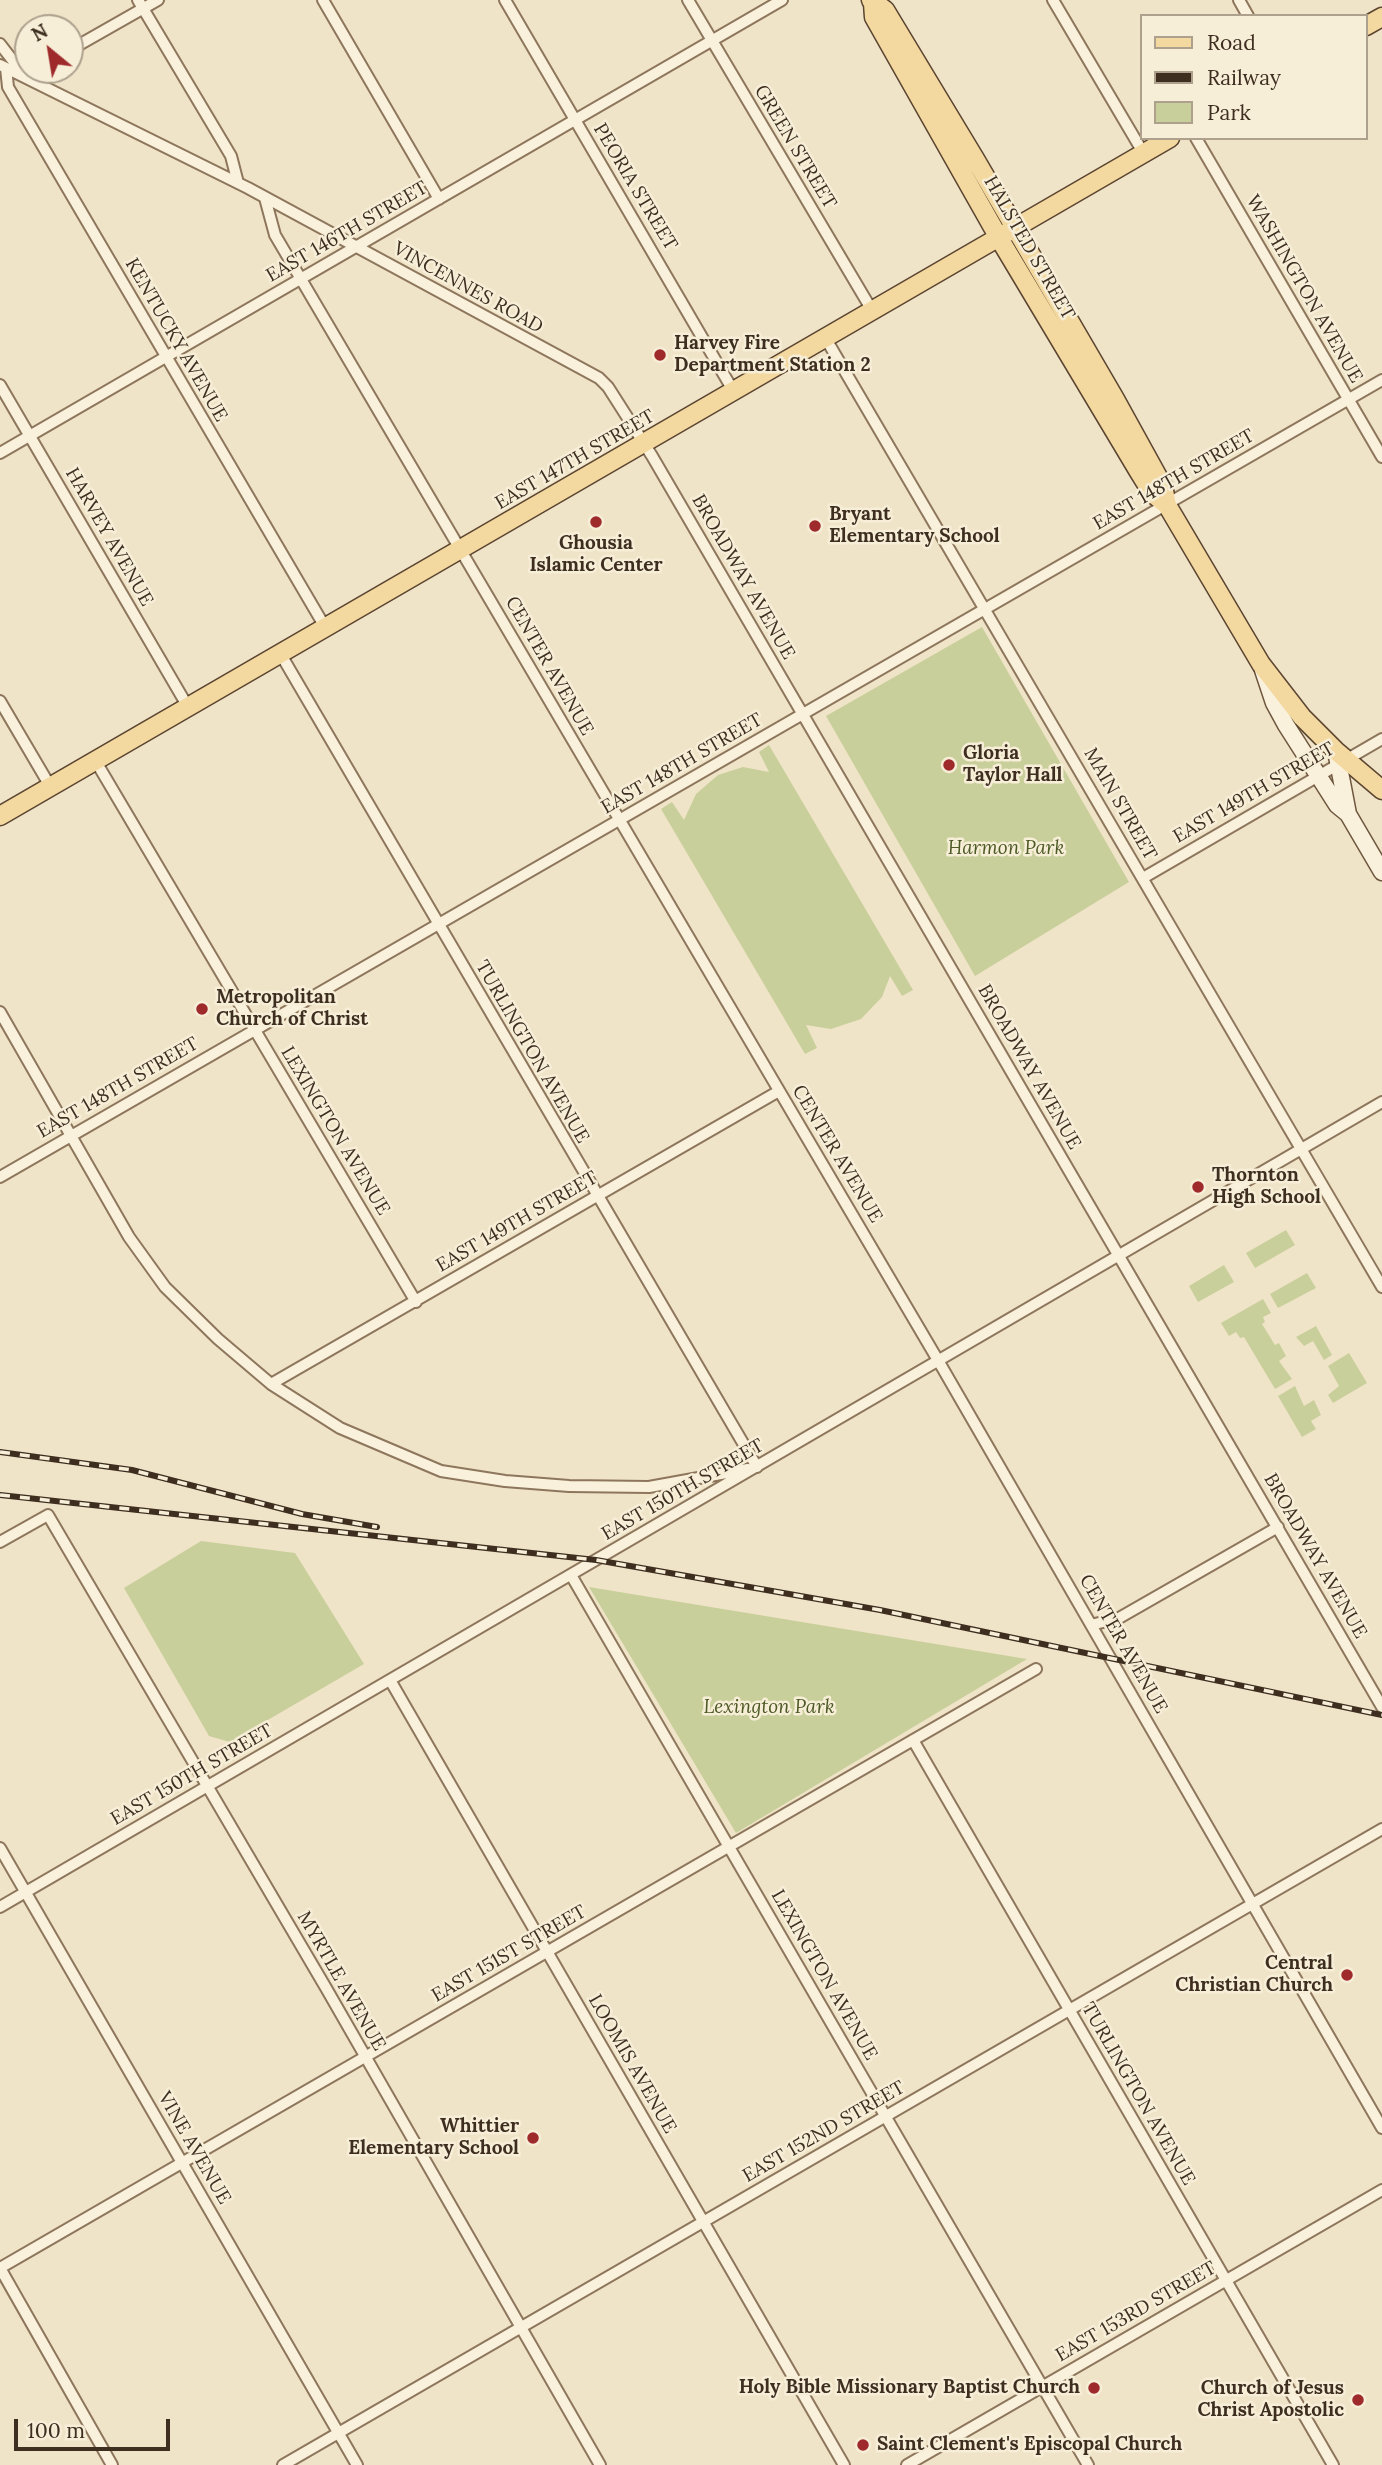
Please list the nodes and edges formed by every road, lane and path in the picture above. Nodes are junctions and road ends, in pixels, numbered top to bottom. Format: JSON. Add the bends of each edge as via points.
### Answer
{"nodes":[{"id":1,"x":158,"y":0,"type":"edge"},
{"id":2,"x":323,"y":0,"type":"edge"},
{"id":3,"x":505,"y":0,"type":"edge"},
{"id":4,"x":688,"y":0,"type":"edge"},
{"id":5,"x":782,"y":0,"type":"edge"},
{"id":6,"x":1054,"y":0,"type":"edge"},
{"id":7,"x":872,"y":2,"type":"edge"},
{"id":8,"x":141,"y":4,"type":"edge"},
{"id":9,"x":84,"y":41,"type":"edge"},
{"id":10,"x":711,"y":41,"type":"junction"},
{"id":11,"x":0,"y":44,"type":"edge"},
{"id":12,"x":14,"y":62,"type":"edge"},
{"id":13,"x":3,"y":66,"type":"edge"},
{"id":14,"x":42,"y":84,"type":"edge"},
{"id":15,"x":575,"y":121,"type":"junction"},
{"id":16,"x":1167,"y":140,"type":"edge"},
{"id":17,"x":1197,"y":140,"type":"edge"},
{"id":18,"x":1144,"y":154,"type":"junction"},
{"id":19,"x":238,"y":183,"type":"junction"},
{"id":20,"x":265,"y":198,"type":"junction"},
{"id":21,"x":439,"y":199,"type":"junction"},
{"id":22,"x":1015,"y":229,"type":"junction"},
{"id":23,"x":999,"y":238,"type":"junction"},
{"id":24,"x":357,"y":247,"type":"junction"},
{"id":25,"x":301,"y":279,"type":"junction"},
{"id":26,"x":873,"y":312,"type":"junction"},
{"id":27,"x":826,"y":339,"type":"junction"},
{"id":28,"x":165,"y":357,"type":"junction"},
{"id":29,"x":1382,"y":380,"type":"edge"},
{"id":30,"x":0,"y":385,"type":"edge"},
{"id":31,"x":734,"y":392,"type":"junction"},
{"id":32,"x":1349,"y":400,"type":"junction"},
{"id":33,"x":29,"y":436,"type":"junction"},
{"id":34,"x":645,"y":444,"type":"junction"},
{"id":35,"x":0,"y":453,"type":"edge"},
{"id":36,"x":1382,"y":457,"type":"edge"},
{"id":37,"x":1167,"y":505,"type":"junction"},
{"id":38,"x":460,"y":549,"type":"junction"},
{"id":39,"x":986,"y":608,"type":"junction"},
{"id":40,"x":325,"y":628,"type":"junction"},
{"id":41,"x":280,"y":653,"type":"junction"},
{"id":42,"x":1261,"y":664,"type":"junction"},
{"id":43,"x":0,"y":701,"type":"edge"},
{"id":44,"x":188,"y":706,"type":"junction"},
{"id":45,"x":803,"y":714,"type":"junction"},
{"id":46,"x":1382,"y":739,"type":"edge"},
{"id":47,"x":1340,"y":759,"type":"junction"},
{"id":48,"x":95,"y":760,"type":"junction"},
{"id":49,"x":1319,"y":776,"type":"junction"},
{"id":50,"x":50,"y":786,"type":"junction"},
{"id":51,"x":1382,"y":790,"type":"edge"},
{"id":52,"x":1348,"y":814,"type":"junction"},
{"id":53,"x":0,"y":816,"type":"edge"},
{"id":54,"x":620,"y":821,"type":"junction"},
{"id":55,"x":1382,"y":872,"type":"edge"},
{"id":56,"x":1143,"y":878,"type":"junction"},
{"id":57,"x":438,"y":926,"type":"junction"},
{"id":58,"x":0,"y":1012,"type":"edge"},
{"id":59,"x":255,"y":1030,"type":"junction"},
{"id":60,"x":779,"y":1091,"type":"junction"},
{"id":61,"x":1382,"y":1102,"type":"edge"},
{"id":62,"x":71,"y":1135,"type":"junction"},
{"id":63,"x":1301,"y":1149,"type":"junction"},
{"id":64,"x":0,"y":1177,"type":"edge"},
{"id":65,"x":596,"y":1196,"type":"junction"},
{"id":66,"x":1118,"y":1255,"type":"junction"},
{"id":67,"x":1382,"y":1287,"type":"edge"},
{"id":68,"x":416,"y":1302,"type":"junction"},
{"id":69,"x":939,"y":1362,"type":"junction"},
{"id":70,"x":271,"y":1384,"type":"junction"},
{"id":71,"x":757,"y":1467,"type":"junction"},
{"id":72,"x":1278,"y":1527,"type":"junction"},
{"id":73,"x":0,"y":1542,"type":"edge"},
{"id":74,"x":571,"y":1575,"type":"junction"},
{"id":75,"x":1091,"y":1625,"type":"junction"},
{"id":76,"x":1035,"y":1669,"type":"dead end"},
{"id":77,"x":390,"y":1680,"type":"junction"},
{"id":78,"x":1382,"y":1707,"type":"edge"},
{"id":79,"x":913,"y":1740,"type":"junction"},
{"id":80,"x":208,"y":1786,"type":"junction"},
{"id":81,"x":1382,"y":1829,"type":"edge"},
{"id":82,"x":730,"y":1847,"type":"junction"},
{"id":83,"x":0,"y":1848,"type":"edge"},
{"id":84,"x":26,"y":1892,"type":"junction"},
{"id":85,"x":1252,"y":1904,"type":"junction"},
{"id":86,"x":0,"y":1907,"type":"edge"},
{"id":87,"x":548,"y":1952,"type":"junction"},
{"id":88,"x":1069,"y":2010,"type":"junction"},
{"id":89,"x":365,"y":2058,"type":"junction"},
{"id":90,"x":885,"y":2116,"type":"junction"},
{"id":91,"x":1382,"y":2129,"type":"edge"},
{"id":92,"x":183,"y":2164,"type":"junction"},
{"id":93,"x":1382,"y":2190,"type":"edge"},
{"id":94,"x":703,"y":2222,"type":"junction"},
{"id":95,"x":0,"y":2268,"type":"edge"},
{"id":96,"x":1226,"y":2280,"type":"junction"},
{"id":97,"x":521,"y":2328,"type":"junction"},
{"id":98,"x":1042,"y":2387,"type":"junction"},
{"id":99,"x":338,"y":2433,"type":"junction"},
{"id":100,"x":111,"y":2465,"type":"edge"},
{"id":101,"x":283,"y":2465,"type":"edge"},
{"id":102,"x":357,"y":2465,"type":"edge"},
{"id":103,"x":600,"y":2465,"type":"edge"},
{"id":104,"x":844,"y":2465,"type":"edge"},
{"id":105,"x":907,"y":2465,"type":"edge"},
{"id":106,"x":1088,"y":2465,"type":"edge"},
{"id":107,"x":1332,"y":2465,"type":"edge"}],
"edges":[{"from":1,"to":8,"type":"street"},
{"from":2,"to":21,"type":"street"},
{"from":3,"to":15,"type":"street","name":"PEORIA STREET"},
{"from":4,"to":10,"type":"street","name":"GREEN STREET"},
{"from":5,"to":10,"type":"street","name":"EAST 146TH STREET"},
{"from":6,"to":18,"type":"street"},
{"from":7,"to":22,"type":"main road","name":"HALSTED STREET","via":[[885,10]]},
{"from":7,"to":23,"type":"main road","name":"HALSTED STREET","via":[[874,17]]},
{"from":8,"to":9,"type":"street"},
{"from":8,"to":19,"type":"street","via":[[230,156]]},
{"from":10,"to":15,"type":"street","name":"EAST 146TH STREET"},
{"from":10,"to":26,"type":"street","name":"GREEN STREET"},
{"from":11,"to":12,"type":"street","name":"VINCENNES ROAD"},
{"from":13,"to":28,"type":"street","name":"KENTUCKY AVENUE","via":[[8,87]]},
{"from":14,"to":19,"type":"street","name":"VINCENNES ROAD"},
{"from":15,"to":21,"type":"street","name":"EAST 146TH STREET"},
{"from":15,"to":31,"type":"street","name":"PEORIA STREET"},
{"from":16,"to":18,"type":"main road","name":"EAST 147TH STREET"},
{"from":17,"to":32,"type":"street","name":"WASHINGTON AVENUE"},
{"from":18,"to":22,"type":"main road","name":"EAST 147TH STREET"},
{"from":19,"to":20,"type":"street","name":"VINCENNES ROAD"},
{"from":20,"to":24,"type":"street","name":"VINCENNES ROAD"},
{"from":20,"to":25,"type":"street","name":"CENTER AVENUE","via":[[275,235]]},
{"from":21,"to":24,"type":"street","name":"EAST 146TH STREET"},
{"from":22,"to":23,"type":"main road","name":"EAST 147TH STREET"},
{"from":22,"to":37,"type":"main road","name":"HALSTED STREET","via":[[1163,486]]},
{"from":23,"to":26,"type":"main road","name":"EAST 147TH STREET"},
{"from":23,"to":37,"type":"main road","name":"HALSTED STREET","via":[[1139,472]]},
{"from":24,"to":25,"type":"street","name":"EAST 146TH STREET"},
{"from":24,"to":34,"type":"street","name":"VINCENNES ROAD","via":[[599,379]]},
{"from":25,"to":28,"type":"street","name":"EAST 146TH STREET"},
{"from":25,"to":38,"type":"street","name":"CENTER AVENUE"},
{"from":26,"to":27,"type":"main road","name":"EAST 147TH STREET"},
{"from":27,"to":31,"type":"main road","name":"EAST 147TH STREET"},
{"from":27,"to":39,"type":"street","name":"MAIN STREET"},
{"from":28,"to":33,"type":"street","name":"EAST 146TH STREET"},
{"from":28,"to":40,"type":"street","name":"KENTUCKY AVENUE"},
{"from":29,"to":32,"type":"street","name":"EAST 148TH STREET"},
{"from":30,"to":33,"type":"street","name":"HARVEY AVENUE"},
{"from":31,"to":34,"type":"main road","name":"EAST 147TH STREET"},
{"from":32,"to":36,"type":"street","name":"WASHINGTON AVENUE"},
{"from":32,"to":37,"type":"street","name":"EAST 148TH STREET"},
{"from":33,"to":35,"type":"street","name":"EAST 146TH STREET"},
{"from":33,"to":44,"type":"street","name":"HARVEY AVENUE"},
{"from":34,"to":38,"type":"main road","name":"EAST 147TH STREET"},
{"from":34,"to":45,"type":"street","name":"BROADWAY AVENUE"},
{"from":37,"to":39,"type":"street","name":"EAST 148TH STREET"},
{"from":37,"to":42,"type":"main road","name":"HALSTED STREET"},
{"from":38,"to":40,"type":"main road","name":"EAST 147TH STREET"},
{"from":38,"to":54,"type":"street","name":"CENTER AVENUE"},
{"from":39,"to":45,"type":"street","name":"EAST 148TH STREET"},
{"from":39,"to":56,"type":"street","name":"MAIN STREET"},
{"from":40,"to":41,"type":"main road","name":"EAST 147TH STREET"},
{"from":41,"to":44,"type":"main road","name":"EAST 147TH STREET"},
{"from":41,"to":57,"type":"street","name":"TURLINGTON AVENUE"},
{"from":42,"to":47,"type":"main road","name":"HALSTED STREET"},
{"from":42,"to":49,"type":"street","via":[[1274,703]]},
{"from":43,"to":50,"type":"street"},
{"from":44,"to":48,"type":"main road","name":"EAST 147TH STREET"},
{"from":45,"to":54,"type":"street","name":"EAST 148TH STREET"},
{"from":45,"to":66,"type":"street","name":"BROADWAY AVENUE"},
{"from":46,"to":47,"type":"street","name":"EAST 149TH STREET"},
{"from":47,"to":49,"type":"street","name":"EAST 149TH STREET"},
{"from":47,"to":51,"type":"main road","name":"HALSTED STREET"},
{"from":47,"to":52,"type":"street"},
{"from":48,"to":50,"type":"main road","name":"EAST 147TH STREET"},
{"from":48,"to":59,"type":"street","name":"LEXINGTON AVENUE"},
{"from":49,"to":52,"type":"street","via":[[1337,806]]},
{"from":49,"to":56,"type":"street","name":"EAST 149TH STREET"},
{"from":50,"to":53,"type":"main road","name":"EAST 147TH STREET"},
{"from":52,"to":55,"type":"street"},
{"from":54,"to":57,"type":"street","name":"EAST 148TH STREET"},
{"from":54,"to":60,"type":"street","name":"CENTER AVENUE"},
{"from":56,"to":63,"type":"street","name":"MAIN STREET"},
{"from":57,"to":59,"type":"street","name":"EAST 148TH STREET"},
{"from":57,"to":65,"type":"street","name":"TURLINGTON AVENUE"},
{"from":58,"to":62,"type":"street"},
{"from":59,"to":62,"type":"street","name":"EAST 148TH STREET"},
{"from":59,"to":68,"type":"street","name":"LEXINGTON AVENUE"},
{"from":60,"to":65,"type":"street","name":"EAST 149TH STREET"},
{"from":60,"to":69,"type":"street","name":"CENTER AVENUE"},
{"from":61,"to":63,"type":"street","name":"EAST 150TH STREET"},
{"from":62,"to":64,"type":"street","name":"EAST 148TH STREET"},
{"from":62,"to":70,"type":"street","via":[[129,1237],[165,1287]]},
{"from":63,"to":66,"type":"street","name":"EAST 150TH STREET"},
{"from":63,"to":67,"type":"street","name":"MAIN STREET"},
{"from":65,"to":68,"type":"street","name":"EAST 149TH STREET"},
{"from":65,"to":71,"type":"street","name":"TURLINGTON AVENUE"},
{"from":66,"to":69,"type":"street","name":"EAST 150TH STREET"},
{"from":66,"to":72,"type":"street","name":"BROADWAY AVENUE"},
{"from":68,"to":70,"type":"street","name":"EAST 149TH STREET"},
{"from":69,"to":71,"type":"street","name":"EAST 150TH STREET"},
{"from":69,"to":75,"type":"street","name":"CENTER AVENUE"},
{"from":70,"to":71,"type":"street","via":[[340,1428],[441,1471],[569,1486],[649,1487]]},
{"from":71,"to":74,"type":"street","name":"EAST 150TH STREET"},
{"from":72,"to":75,"type":"street","via":[[1119,1618]]},
{"from":72,"to":78,"type":"street","name":"BROADWAY AVENUE"},
{"from":73,"to":80,"type":"street","name":"MYRTLE AVENUE","via":[[48,1515]]},
{"from":74,"to":77,"type":"street","name":"EAST 150TH STREET"},
{"from":74,"to":82,"type":"street","name":"LEXINGTON AVENUE"},
{"from":75,"to":85,"type":"street","name":"CENTER AVENUE"},
{"from":76,"to":79,"type":"street","name":"EAST 151ST STREET"},
{"from":77,"to":80,"type":"street","name":"EAST 150TH STREET"},
{"from":77,"to":87,"type":"street","name":"LOOMIS AVENUE"},
{"from":79,"to":82,"type":"street","name":"EAST 151ST STREET"},
{"from":79,"to":88,"type":"street","name":"TURLINGTON AVENUE"},
{"from":80,"to":84,"type":"street","name":"EAST 150TH STREET"},
{"from":80,"to":89,"type":"street","name":"MYRTLE AVENUE"},
{"from":81,"to":85,"type":"street","name":"EAST 152ND STREET"},
{"from":82,"to":87,"type":"street","name":"EAST 151ST STREET"},
{"from":82,"to":90,"type":"street","name":"LEXINGTON AVENUE"},
{"from":83,"to":84,"type":"street","name":"VINE AVENUE"},
{"from":84,"to":86,"type":"street","name":"EAST 150TH STREET"},
{"from":84,"to":92,"type":"street","name":"VINE AVENUE"},
{"from":85,"to":88,"type":"street","name":"EAST 152ND STREET"},
{"from":85,"to":91,"type":"street","name":"CENTER AVENUE"},
{"from":87,"to":89,"type":"street","name":"EAST 151ST STREET"},
{"from":87,"to":94,"type":"street","name":"LOOMIS AVENUE"},
{"from":88,"to":90,"type":"street","name":"EAST 152ND STREET"},
{"from":88,"to":96,"type":"street","name":"TURLINGTON AVENUE"},
{"from":89,"to":92,"type":"street","name":"EAST 151ST STREET"},
{"from":89,"to":97,"type":"street","name":"MYRTLE AVENUE"},
{"from":90,"to":94,"type":"street","name":"EAST 152ND STREET"},
{"from":90,"to":98,"type":"street","name":"LEXINGTON AVENUE"},
{"from":92,"to":95,"type":"street","name":"EAST 151ST STREET"},
{"from":92,"to":99,"type":"street","name":"VINE AVENUE"},
{"from":93,"to":96,"type":"street","name":"EAST 153RD STREET"},
{"from":94,"to":97,"type":"street","name":"EAST 152ND STREET"},
{"from":94,"to":104,"type":"street","name":"LOOMIS AVENUE"},
{"from":95,"to":100,"type":"street"},
{"from":96,"to":98,"type":"street","name":"EAST 153RD STREET"},
{"from":96,"to":107,"type":"street","name":"TURLINGTON AVENUE"},
{"from":97,"to":99,"type":"street","name":"EAST 152ND STREET"},
{"from":97,"to":103,"type":"street","name":"MYRTLE AVENUE"},
{"from":98,"to":105,"type":"street","name":"EAST 153RD STREET"},
{"from":98,"to":106,"type":"street","name":"LEXINGTON AVENUE"},
{"from":99,"to":101,"type":"street","name":"EAST 152ND STREET"},
{"from":99,"to":102,"type":"street","name":"VINE AVENUE"}]}
